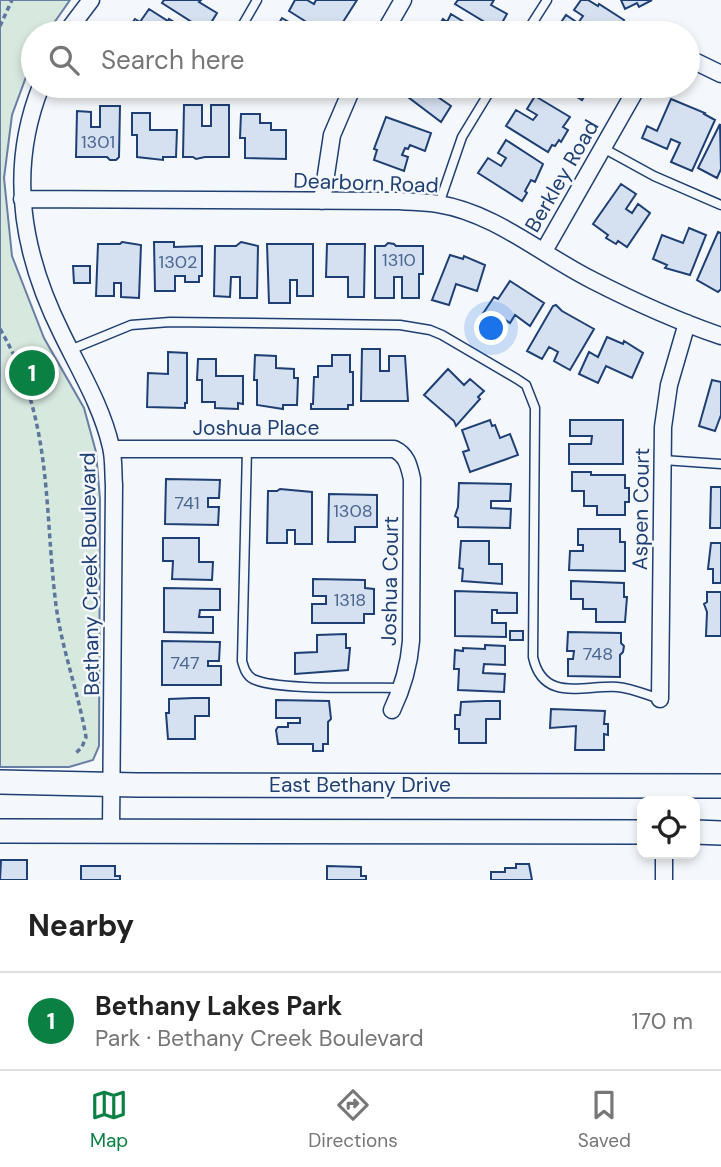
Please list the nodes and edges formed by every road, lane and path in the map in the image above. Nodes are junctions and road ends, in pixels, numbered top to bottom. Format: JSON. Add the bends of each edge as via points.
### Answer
{"nodes":[{"id":1,"x":12,"y":0,"type":"edge"},
{"id":2,"x":91,"y":0,"type":"edge"},
{"id":3,"x":257,"y":0,"type":"edge"},
{"id":4,"x":403,"y":0,"type":"edge"},
{"id":5,"x":547,"y":0,"type":"edge"},
{"id":6,"x":75,"y":21,"type":"edge"},
{"id":7,"x":246,"y":21,"type":"edge"},
{"id":8,"x":391,"y":21,"type":"edge"},
{"id":9,"x":534,"y":21,"type":"edge"},
{"id":10,"x":0,"y":26,"type":"edge"},
{"id":11,"x":700,"y":64,"type":"edge"},
{"id":12,"x":721,"y":74,"type":"edge"},
{"id":13,"x":36,"y":98,"type":"edge"},
{"id":14,"x":348,"y":98,"type":"edge"},
{"id":15,"x":486,"y":98,"type":"edge"},
{"id":16,"x":631,"y":98,"type":"edge"},
{"id":17,"x":603,"y":148,"type":"junction"},
{"id":18,"x":22,"y":199,"type":"junction"},
{"id":19,"x":322,"y":201,"type":"junction"},
{"id":20,"x":439,"y":204,"type":"junction"},
{"id":21,"x":721,"y":205,"type":"edge"},
{"id":22,"x":544,"y":251,"type":"junction"},
{"id":23,"x":687,"y":323,"type":"junction"},
{"id":24,"x":0,"y":330,"type":"edge"},
{"id":25,"x":721,"y":336,"type":"edge"},
{"id":26,"x":70,"y":350,"type":"junction"},
{"id":27,"x":112,"y":449,"type":"junction"},
{"id":28,"x":247,"y":449,"type":"junction"},
{"id":29,"x":400,"y":452,"type":"joint"},
{"id":30,"x":663,"y":460,"type":"junction"},
{"id":31,"x":721,"y":464,"type":"edge"},
{"id":32,"x":402,"y":688,"type":"junction"},
{"id":33,"x":660,"y":699,"type":"joint"},
{"id":34,"x":392,"y":710,"type":"dead end"},
{"id":35,"x":74,"y":755,"type":"dead end"},
{"id":36,"x":0,"y":782,"type":"edge"},
{"id":37,"x":113,"y":785,"type":"junction"},
{"id":38,"x":721,"y":786,"type":"edge"},
{"id":39,"x":666,"y":793,"type":"edge"},
{"id":40,"x":111,"y":830,"type":"junction"},
{"id":41,"x":0,"y":831,"type":"edge"},
{"id":42,"x":637,"y":832,"type":"edge"},
{"id":43,"x":700,"y":832,"type":"edge"},
{"id":44,"x":721,"y":833,"type":"edge"},
{"id":45,"x":664,"y":859,"type":"edge"},
{"id":46,"x":664,"y":880,"type":"edge"}],
"edges":[{"from":1,"to":10,"type":"path"},
{"from":2,"to":6,"type":"street"},
{"from":3,"to":7,"type":"lane"},
{"from":4,"to":8,"type":"street"},
{"from":5,"to":9,"type":"lane"},
{"from":11,"to":12,"type":"street"},
{"from":13,"to":18,"type":"street","name":"Bethany Creek Boulevard","via":[[25,136]]},
{"from":14,"to":19,"type":"street","via":[[332,135]]},
{"from":15,"to":20,"type":"lane","via":[[462,137]]},
{"from":16,"to":17,"type":"street","name":"Berkley Road"},
{"from":17,"to":21,"type":"lane"},
{"from":17,"to":22,"type":"street","name":"Berkley Road"},
{"from":18,"to":19,"type":"street","name":"Dearborn Road"},
{"from":18,"to":26,"type":"street","name":"Bethany Creek Boulevard","via":[[36,269]]},
{"from":19,"to":20,"type":"street","name":"Dearborn Road"},
{"from":20,"to":22,"type":"street","name":"Dearborn Road","via":[[482,219]]},
{"from":22,"to":23,"type":"street","name":"Dearborn Road","via":[[594,281]]},
{"from":23,"to":25,"type":"street","name":"Dearborn Road"},
{"from":23,"to":30,"type":"street","name":"Aspen Court","via":[[668,385]]},
{"from":24,"to":35,"type":"path","via":[[28,387],[43,453],[55,600],[86,737]]},
{"from":26,"to":27,"type":"street","name":"Bethany Creek Boulevard"},
{"from":26,"to":33,"type":"lane","via":[[131,325],[170,322],[400,325],[442,335],[517,379],[526,385],[535,408],[536,669],[562,689],[618,687]]},
{"from":27,"to":28,"type":"street","name":"Joshua Place"},
{"from":27,"to":37,"type":"street","name":"Bethany Creek Boulevard"},
{"from":28,"to":29,"type":"street","name":"Joshua Place"},
{"from":28,"to":32,"type":"lane","via":[[242,661],[247,674],[279,685]]},
{"from":29,"to":32,"type":"street","name":"Joshua Court","via":[[409,463],[412,479],[411,641]]},
{"from":30,"to":31,"type":"lane"},
{"from":30,"to":33,"type":"street","name":"Aspen Court"},
{"from":32,"to":34,"type":"street","name":"Joshua Court"},
{"from":36,"to":37,"type":"main road","name":"East Bethany Drive"},
{"from":37,"to":39,"type":"main road","name":"East Bethany Drive"},
{"from":37,"to":40,"type":"street","name":"Bethany Creek Boulevard"},
{"from":38,"to":39,"type":"main road","name":"East Bethany Drive"},
{"from":40,"to":41,"type":"main road"},
{"from":40,"to":42,"type":"main road"},
{"from":43,"to":44,"type":"main road"},
{"from":45,"to":46,"type":"street"}]}
